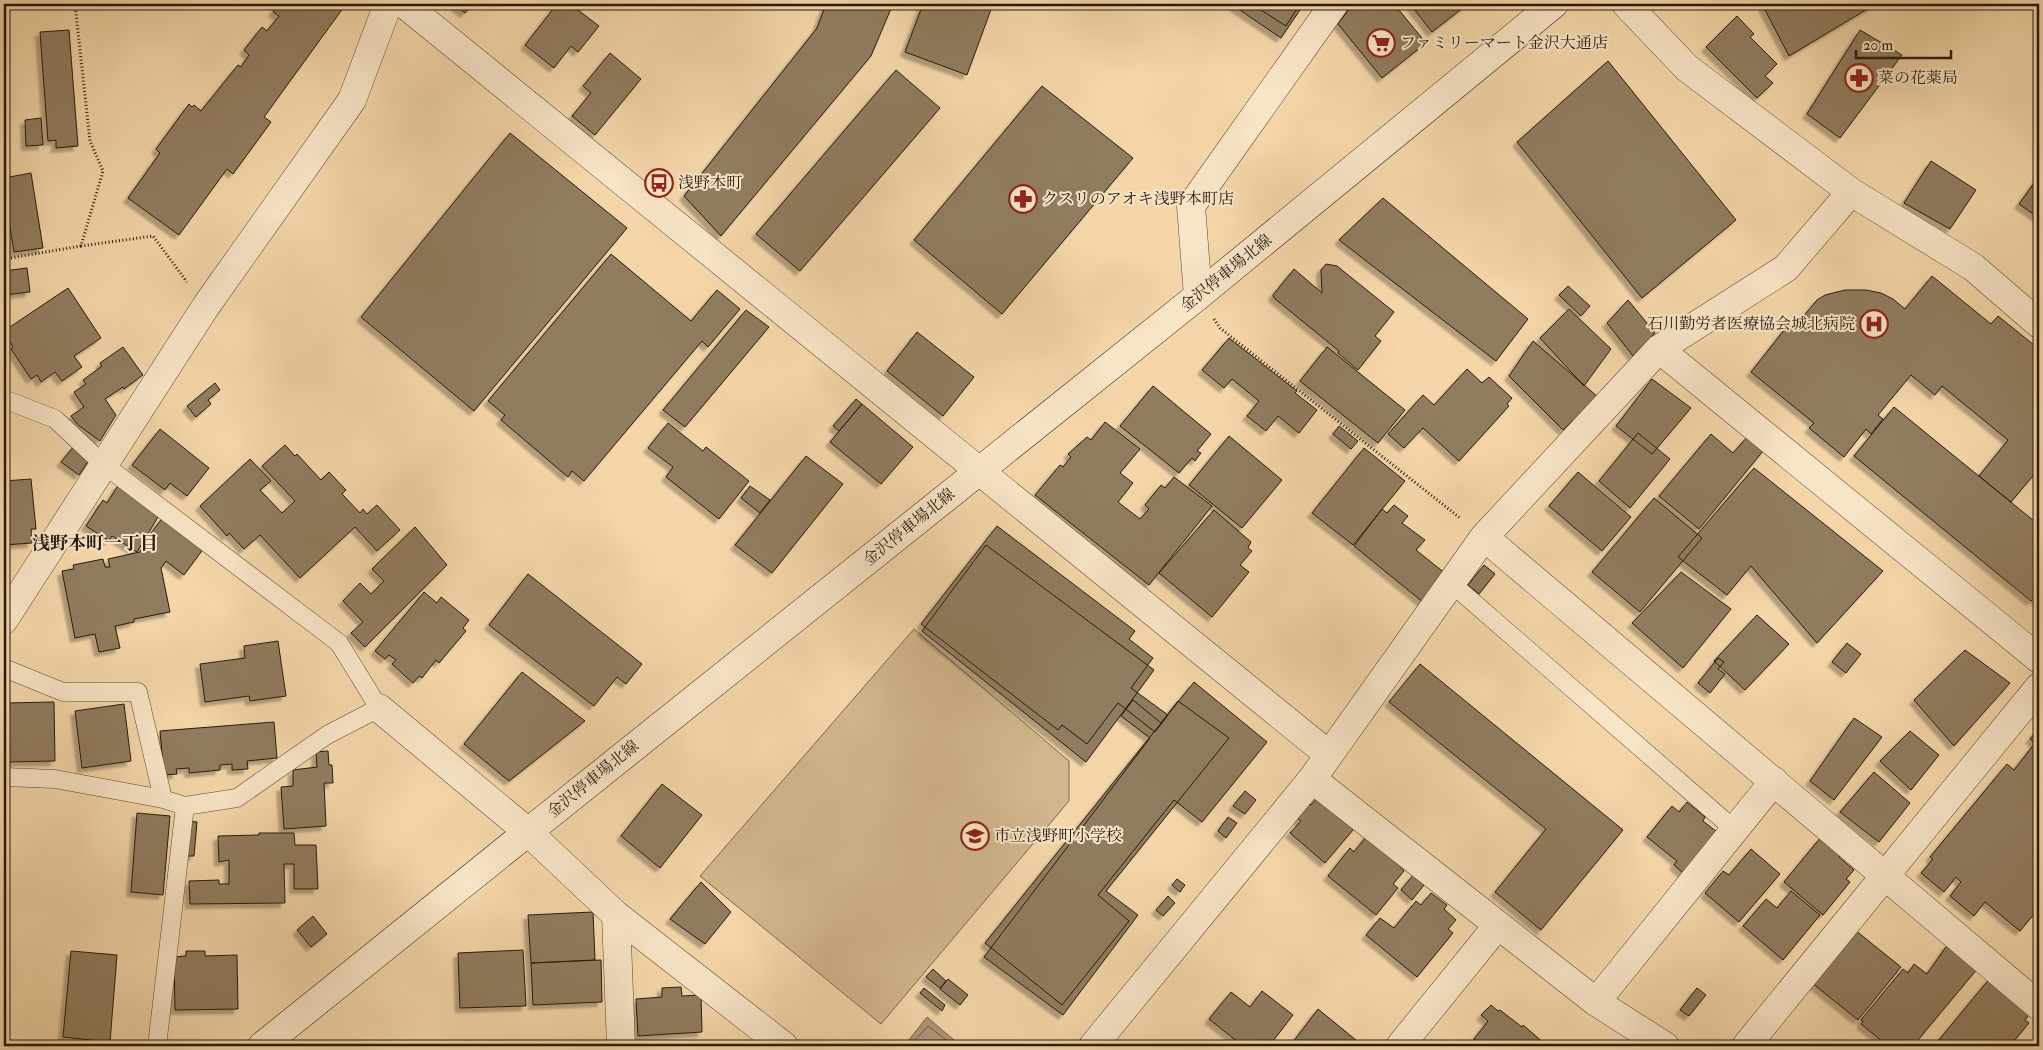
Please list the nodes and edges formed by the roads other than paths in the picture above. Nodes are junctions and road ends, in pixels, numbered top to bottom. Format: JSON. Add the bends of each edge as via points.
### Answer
{"nodes":[{"id":1,"x":388,"y":4,"type":"edge"},
{"id":2,"x":404,"y":4,"type":"edge"},
{"id":3,"x":1334,"y":4,"type":"edge"},
{"id":4,"x":1554,"y":4,"type":"edge"},
{"id":5,"x":1626,"y":4,"type":"edge"},
{"id":6,"x":1851,"y":192,"type":"junction"},
{"id":7,"x":1198,"y":296,"type":"junction"},
{"id":8,"x":2039,"y":324,"type":"edge"},
{"id":9,"x":1659,"y":349,"type":"junction"},
{"id":10,"x":4,"y":399,"type":"edge"},
{"id":11,"x":103,"y":464,"type":"junction"},
{"id":12,"x":980,"y":470,"type":"junction"},
{"id":13,"x":1484,"y":537,"type":"junction"},
{"id":14,"x":1451,"y":583,"type":"junction"},
{"id":15,"x":4,"y":620,"type":"edge"},
{"id":16,"x":2039,"y":659,"type":"edge"},
{"id":17,"x":4,"y":668,"type":"edge"},
{"id":18,"x":2039,"y":687,"type":"edge"},
{"id":19,"x":379,"y":708,"type":"junction"},
{"id":20,"x":1328,"y":754,"type":"junction"},
{"id":21,"x":4,"y":777,"type":"edge"},
{"id":22,"x":1312,"y":779,"type":"junction"},
{"id":23,"x":1774,"y":781,"type":"junction"},
{"id":24,"x":163,"y":800,"type":"junction"},
{"id":25,"x":185,"y":806,"type":"junction"},
{"id":26,"x":1735,"y":830,"type":"junction"},
{"id":27,"x":528,"y":832,"type":"junction"},
{"id":28,"x":1886,"y":875,"type":"junction"},
{"id":29,"x":616,"y":915,"type":"junction"},
{"id":30,"x":1498,"y":925,"type":"junction"},
{"id":31,"x":1596,"y":1002,"type":"junction"},
{"id":32,"x":2039,"y":1006,"type":"edge"},
{"id":33,"x":157,"y":1046,"type":"edge"},
{"id":34,"x":262,"y":1046,"type":"edge"},
{"id":35,"x":621,"y":1046,"type":"edge"},
{"id":36,"x":784,"y":1046,"type":"edge"},
{"id":37,"x":1093,"y":1046,"type":"edge"},
{"id":38,"x":1400,"y":1046,"type":"edge"},
{"id":39,"x":1666,"y":1046,"type":"edge"},
{"id":40,"x":1746,"y":1046,"type":"edge"}],
"edges":[{"from":1,"to":11,"type":"street","via":[[352,100],[206,306]]},
{"from":2,"to":12,"type":"street"},
{"from":3,"to":7,"type":"street","via":[[1191,206]]},
{"from":4,"to":7,"type":"street","name":"金沢停車場北線"},
{"from":5,"to":6,"type":"street","via":[[1687,68]]},
{"from":6,"to":8,"type":"street","via":[[1973,267]]},
{"from":6,"to":9,"type":"street","via":[[1786,268]]},
{"from":7,"to":12,"type":"street","name":"金沢停車場北線"},
{"from":9,"to":13,"type":"street"},
{"from":9,"to":16,"type":"street"},
{"from":10,"to":11,"type":"lane","via":[[55,419]]},
{"from":11,"to":15,"type":"street"},
{"from":11,"to":19,"type":"lane","via":[[339,643]]},
{"from":12,"to":20,"type":"street"},
{"from":12,"to":27,"type":"street","name":"金沢停車場北線"},
{"from":13,"to":14,"type":"street"},
{"from":13,"to":23,"type":"street"},
{"from":14,"to":20,"type":"street"},
{"from":14,"to":26,"type":"lane"},
{"from":17,"to":24,"type":"lane","via":[[63,692],[138,692]]},
{"from":18,"to":28,"type":"street"},
{"from":19,"to":25,"type":"lane","via":[[328,735],[237,798]]},
{"from":19,"to":27,"type":"street"},
{"from":20,"to":22,"type":"street"},
{"from":21,"to":24,"type":"lane","via":[[55,780]]},
{"from":22,"to":30,"type":"street"},
{"from":22,"to":37,"type":"street"},
{"from":23,"to":26,"type":"street"},
{"from":23,"to":28,"type":"street"},
{"from":24,"to":25,"type":"lane"},
{"from":25,"to":33,"type":"lane"},
{"from":26,"to":31,"type":"street"},
{"from":27,"to":29,"type":"street"},
{"from":27,"to":34,"type":"street","name":"金沢停車場北線"},
{"from":28,"to":32,"type":"street"},
{"from":28,"to":40,"type":"street"},
{"from":29,"to":35,"type":"street"},
{"from":29,"to":36,"type":"street"},
{"from":30,"to":31,"type":"street"},
{"from":30,"to":38,"type":"street"},
{"from":31,"to":39,"type":"street"}]}
